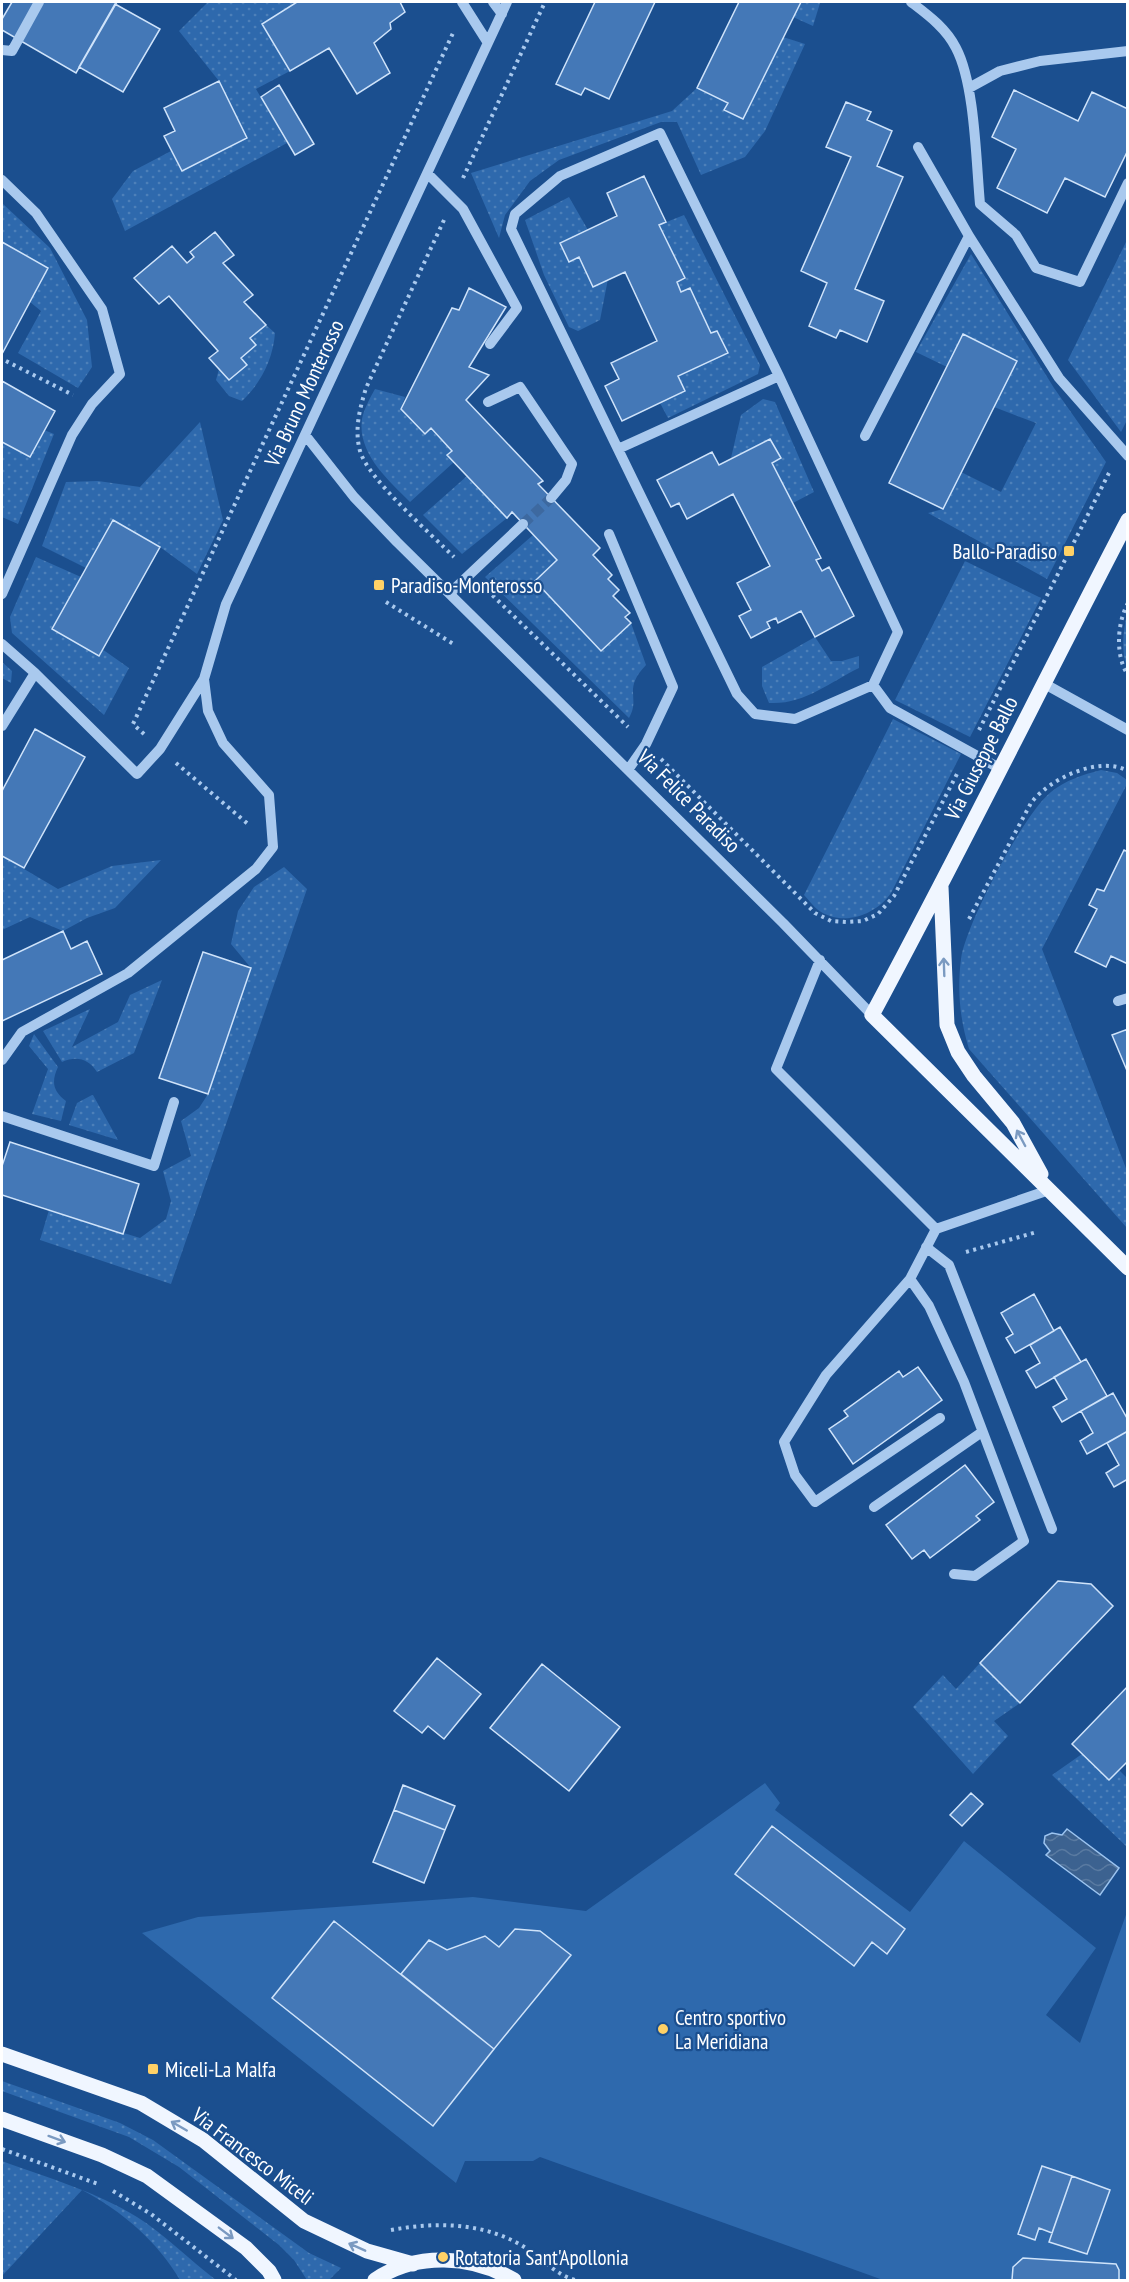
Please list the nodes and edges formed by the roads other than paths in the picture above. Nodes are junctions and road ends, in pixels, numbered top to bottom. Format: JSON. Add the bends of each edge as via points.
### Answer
{"nodes":[{"id":1,"x":39,"y":2,"type":"edge"},
{"id":2,"x":462,"y":2,"type":"edge"},
{"id":3,"x":493,"y":2,"type":"edge"},
{"id":4,"x":507,"y":2,"type":"edge"},
{"id":5,"x":911,"y":2,"type":"edge"},
{"id":6,"x":502,"y":14,"type":"junction"},
{"id":7,"x":488,"y":43,"type":"junction"},
{"id":8,"x":2,"y":50,"type":"edge"},
{"id":9,"x":1128,"y":51,"type":"edge"},
{"id":10,"x":969,"y":88,"type":"junction"},
{"id":11,"x":918,"y":147,"type":"dead end"},
{"id":12,"x":428,"y":174,"type":"junction"},
{"id":13,"x":2,"y":180,"type":"edge"},
{"id":14,"x":1128,"y":183,"type":"edge"},
{"id":15,"x":969,"y":236,"type":"junction"},
{"id":16,"x":490,"y":344,"type":"dead end"},
{"id":17,"x":779,"y":376,"type":"junction"},
{"id":18,"x":488,"y":402,"type":"dead end"},
{"id":19,"x":306,"y":436,"type":"junction"},
{"id":20,"x":866,"y":436,"type":"dead end"},
{"id":21,"x":618,"y":448,"type":"junction"},
{"id":22,"x":1128,"y":456,"type":"edge"},
{"id":23,"x":551,"y":498,"type":"tunnel mouth"},
{"id":24,"x":1128,"y":520,"type":"edge"},
{"id":25,"x":523,"y":524,"type":"tunnel mouth"},
{"id":26,"x":609,"y":534,"type":"dead end"},
{"id":27,"x":450,"y":593,"type":"junction"},
{"id":28,"x":2,"y":594,"type":"edge"},
{"id":29,"x":2,"y":644,"type":"edge"},
{"id":30,"x":35,"y":673,"type":"junction"},
{"id":31,"x":204,"y":679,"type":"junction"},
{"id":32,"x":1043,"y":683,"type":"junction"},
{"id":33,"x":873,"y":685,"type":"junction"},
{"id":34,"x":2,"y":726,"type":"edge"},
{"id":35,"x":1128,"y":730,"type":"edge"},
{"id":36,"x":999,"y":768,"type":"junction"},
{"id":37,"x":627,"y":770,"type":"junction"},
{"id":38,"x":941,"y":886,"type":"junction"},
{"id":39,"x":820,"y":960,"type":"junction"},
{"id":40,"x":872,"y":1014,"type":"junction"},
{"id":41,"x":2,"y":1060,"type":"edge"},
{"id":42,"x":174,"y":1102,"type":"dead end"},
{"id":43,"x":2,"y":1116,"type":"edge"},
{"id":44,"x":1049,"y":1190,"type":"junction"},
{"id":45,"x":936,"y":1228,"type":"junction"},
{"id":46,"x":926,"y":1248,"type":"junction"},
{"id":47,"x":1128,"y":1268,"type":"edge"},
{"id":48,"x":910,"y":1279,"type":"junction"},
{"id":49,"x":940,"y":1418,"type":"dead end"},
{"id":50,"x":982,"y":1432,"type":"junction"},
{"id":51,"x":874,"y":1507,"type":"dead end"},
{"id":52,"x":1052,"y":1529,"type":"dead end"},
{"id":53,"x":954,"y":1574,"type":"dead end"},
{"id":54,"x":2,"y":2054,"type":"edge"},
{"id":55,"x":2,"y":2119,"type":"edge"},
{"id":56,"x":413,"y":2264,"type":"junction"},
{"id":57,"x":274,"y":2280,"type":"edge"},
{"id":58,"x":375,"y":2280,"type":"edge"},
{"id":59,"x":514,"y":2280,"type":"edge"}],
"edges":[{"from":1,"to":8,"type":"street","via":[[12,51]]},
{"from":2,"to":7,"type":"street"},
{"from":3,"to":6,"type":"street"},
{"from":4,"to":6,"type":"street","name":"Via Bruno Monterosso"},
{"from":5,"to":10,"type":"street","via":[[940,25],[956,48]]},
{"from":6,"to":7,"type":"street","name":"Via Bruno Monterosso"},
{"from":7,"to":12,"type":"street","name":"Via Bruno Monterosso"},
{"from":9,"to":10,"type":"street","via":[[1040,61],[1000,71]]},
{"from":10,"to":14,"type":"street","via":[[980,204],[1016,235],[1036,268],[1080,282]]},
{"from":11,"to":15,"type":"street"},
{"from":12,"to":16,"type":"street","via":[[463,209],[517,308]]},
{"from":12,"to":19,"type":"street","name":"Via Bruno Monterosso"},
{"from":13,"to":28,"type":"street","via":[[36,213],[102,309],[120,374],[92,404],[72,435]]},
{"from":15,"to":20,"type":"street"},
{"from":15,"to":22,"type":"street","via":[[1059,378]]},
{"from":17,"to":21,"type":"street"},
{"from":17,"to":21,"type":"street","via":[[660,133],[561,176],[515,214],[511,229]]},
{"from":17,"to":33,"type":"street","via":[[898,632]]},
{"from":18,"to":23,"type":"street","via":[[520,387],[572,464],[566,480]]},
{"from":19,"to":27,"type":"street","name":"Via Felice Paradiso","via":[[354,497]]},
{"from":19,"to":31,"type":"street","name":"Via Bruno Monterosso","via":[[226,604]]},
{"from":21,"to":33,"type":"street","via":[[737,694],[755,714],[795,719]]},
{"from":24,"to":32,"type":"main road","name":"Via Giuseppe Ballo"},
{"from":25,"to":27,"type":"street"},
{"from":26,"to":37,"type":"street","via":[[673,687],[646,744]]},
{"from":27,"to":37,"type":"street","name":"Via Felice Paradiso"},
{"from":29,"to":30,"type":"street"},
{"from":30,"to":31,"type":"street","via":[[136,774],[160,749]]},
{"from":30,"to":34,"type":"street"},
{"from":31,"to":41,"type":"street","name":"Via Bruno Monterosso","via":[[208,711],[223,743],[269,795],[273,846],[256,869],[128,973],[22,1032]]},
{"from":32,"to":35,"type":"street"},
{"from":32,"to":36,"type":"main road","name":"Via Giuseppe Ballo"},
{"from":33,"to":36,"type":"street","via":[[890,708]]},
{"from":36,"to":38,"type":"main road","name":"Via Giuseppe Ballo"},
{"from":37,"to":39,"type":"street","name":"Via Felice Paradiso"},
{"from":38,"to":40,"type":"main road","name":"Via Giuseppe Ballo"},
{"from":44,"to":38,"type":"main road","name":"Via Felice Paradiso","one_way":true,"via":[[1013,1123],[958,1052],[948,1025]]},
{"from":39,"to":40,"type":"street","name":"Via Felice Paradiso"},
{"from":39,"to":45,"type":"street","via":[[776,1069]]},
{"from":40,"to":44,"type":"main road","name":"Via Felice Paradiso"},
{"from":42,"to":43,"type":"street","via":[[154,1166]]},
{"from":44,"to":45,"type":"street"},
{"from":44,"to":47,"type":"main road","name":"Via Felice Paradiso"},
{"from":45,"to":46,"type":"street"},
{"from":46,"to":48,"type":"street"},
{"from":46,"to":52,"type":"street","via":[[949,1266]]},
{"from":48,"to":49,"type":"street","via":[[826,1375],[784,1442],[795,1475],[815,1502]]},
{"from":48,"to":50,"type":"street","via":[[929,1306]]},
{"from":50,"to":51,"type":"street"},
{"from":50,"to":53,"type":"street","via":[[1024,1540],[975,1576]]},
{"from":56,"to":54,"type":"main road","name":"Via Francesco Miceli","one_way":true,"via":[[367,2251],[304,2221],[203,2140],[141,2103]]},
{"from":55,"to":57,"type":"main road","one_way":true,"via":[[102,2155],[147,2176],[246,2248]]},
{"from":56,"to":58,"type":"main road"},
{"from":56,"to":59,"type":"main road","via":[[464,2261]]}]}
